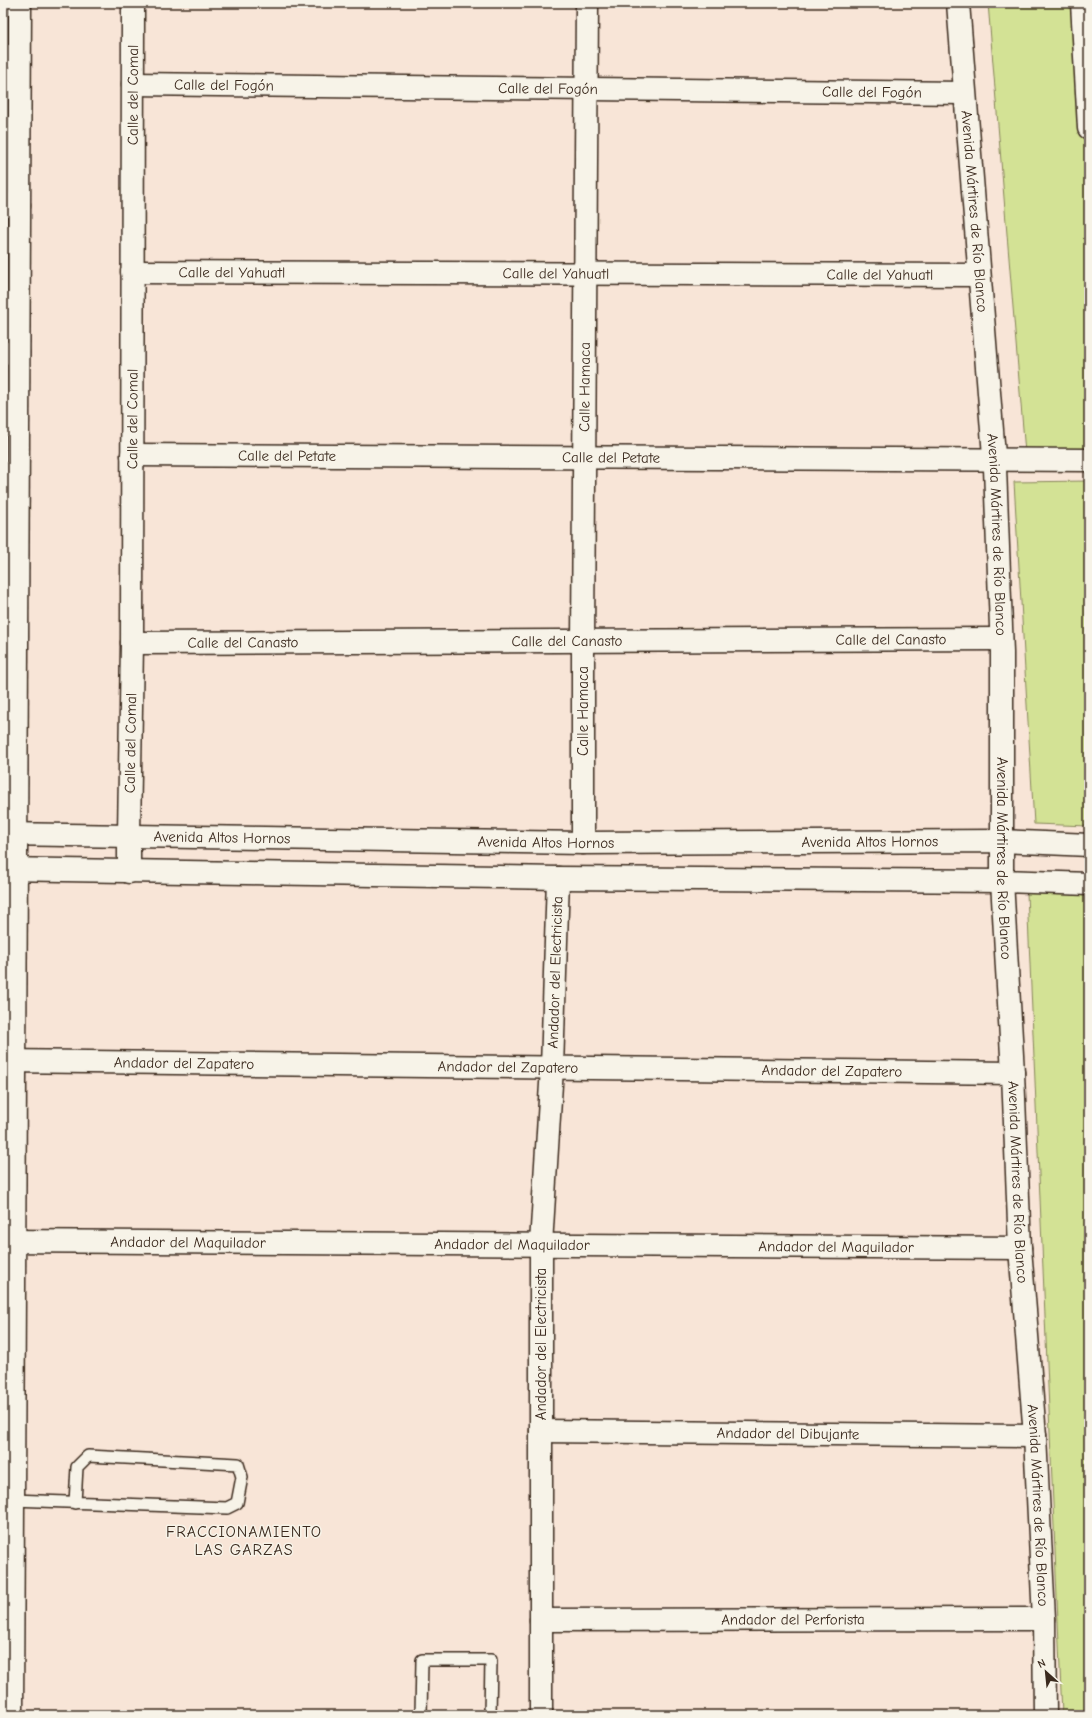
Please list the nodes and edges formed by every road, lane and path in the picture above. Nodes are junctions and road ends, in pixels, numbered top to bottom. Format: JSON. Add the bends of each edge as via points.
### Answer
{"nodes":[{"id":1,"x":20,"y":3,"type":"edge"},
{"id":2,"x":132,"y":3,"type":"edge"},
{"id":3,"x":586,"y":3,"type":"edge"},
{"id":4,"x":958,"y":3,"type":"edge"},
{"id":5,"x":1082,"y":3,"type":"edge"},
{"id":6,"x":11,"y":56,"type":"edge"},
{"id":7,"x":132,"y":84,"type":"junction"},
{"id":8,"x":586,"y":89,"type":"junction"},
{"id":9,"x":964,"y":93,"type":"junction"},
{"id":10,"x":1088,"y":93,"type":"edge"},
{"id":11,"x":1089,"y":128,"type":"edge"},
{"id":12,"x":11,"y":205,"type":"edge"},
{"id":13,"x":132,"y":272,"type":"junction"},
{"id":14,"x":585,"y":274,"type":"junction"},
{"id":15,"x":979,"y":275,"type":"junction"},
{"id":16,"x":10,"y":353,"type":"edge"},
{"id":17,"x":132,"y":455,"type":"junction"},
{"id":18,"x":584,"y":457,"type":"junction"},
{"id":19,"x":993,"y":459,"type":"junction"},
{"id":20,"x":1089,"y":460,"type":"edge"},
{"id":21,"x":10,"y":511,"type":"edge"},
{"id":22,"x":1001,"y":640,"type":"junction"},
{"id":23,"x":583,"y":642,"type":"junction"},
{"id":24,"x":132,"y":643,"type":"junction"},
{"id":25,"x":10,"y":668,"type":"edge"},
{"id":26,"x":10,"y":834,"type":"edge"},
{"id":27,"x":129,"y":835,"type":"junction"},
{"id":28,"x":1002,"y":841,"type":"junction"},
{"id":29,"x":583,"y":843,"type":"junction"},
{"id":30,"x":1089,"y":845,"type":"edge"},
{"id":31,"x":9,"y":869,"type":"edge"},
{"id":32,"x":129,"y":872,"type":"junction"},
{"id":33,"x":558,"y":878,"type":"junction"},
{"id":34,"x":1002,"y":881,"type":"junction"},
{"id":35,"x":1089,"y":884,"type":"edge"},
{"id":36,"x":9,"y":1060,"type":"edge"},
{"id":37,"x":552,"y":1068,"type":"junction"},
{"id":38,"x":1013,"y":1073,"type":"junction"},
{"id":39,"x":8,"y":1242,"type":"edge"},
{"id":40,"x":541,"y":1244,"type":"junction"},
{"id":41,"x":1020,"y":1248,"type":"junction"},
{"id":42,"x":8,"y":1426,"type":"edge"},
{"id":43,"x":541,"y":1431,"type":"junction"},
{"id":44,"x":1035,"y":1436,"type":"junction"},
{"id":45,"x":13,"y":1500,"type":"junction"},
{"id":46,"x":75,"y":1503,"type":"junction"},
{"id":47,"x":8,"y":1612,"type":"edge"},
{"id":48,"x":1044,"y":1619,"type":"junction"},
{"id":49,"x":541,"y":1620,"type":"junction"},
{"id":50,"x":12,"y":1715,"type":"edge"},
{"id":51,"x":421,"y":1715,"type":"edge"},
{"id":52,"x":490,"y":1715,"type":"edge"},
{"id":53,"x":541,"y":1715,"type":"edge"},
{"id":54,"x":1045,"y":1715,"type":"edge"}],
"edges":[{"from":1,"to":6,"type":"street"},
{"from":2,"to":7,"type":"street","name":"Calle del Comal"},
{"from":3,"to":8,"type":"street","name":"Calle Hamaca"},
{"from":4,"to":9,"type":"street","name":"Avenida Mártires de Río Blanco"},
{"from":5,"to":10,"type":"street"},
{"from":6,"to":12,"type":"street"},
{"from":7,"to":8,"type":"street","name":"Calle del Fogón"},
{"from":7,"to":13,"type":"street","name":"Calle del Comal"},
{"from":8,"to":9,"type":"street","name":"Calle del Fogón"},
{"from":8,"to":14,"type":"street","name":"Calle Hamaca"},
{"from":9,"to":15,"type":"street","name":"Avenida Mártires de Río Blanco"},
{"from":10,"to":11,"type":"street"},
{"from":12,"to":16,"type":"street"},
{"from":13,"to":14,"type":"street","name":"Calle del Yahuatl"},
{"from":13,"to":17,"type":"street","name":"Calle del Comal"},
{"from":14,"to":15,"type":"street","name":"Calle del Yahuatl"},
{"from":14,"to":18,"type":"street","name":"Calle Hamaca"},
{"from":15,"to":19,"type":"street","name":"Avenida Mártires de Río Blanco"},
{"from":16,"to":21,"type":"street"},
{"from":17,"to":18,"type":"street","name":"Calle del Petate"},
{"from":17,"to":24,"type":"street","name":"Calle del Comal"},
{"from":18,"to":19,"type":"street","name":"Calle del Petate"},
{"from":18,"to":23,"type":"street","name":"Calle Hamaca"},
{"from":19,"to":20,"type":"street","name":"Calle del Petate"},
{"from":19,"to":22,"type":"street","name":"Avenida Mártires de Río Blanco"},
{"from":21,"to":25,"type":"street"},
{"from":22,"to":23,"type":"street","name":"Calle del Canasto"},
{"from":22,"to":28,"type":"street","name":"Avenida Mártires de Río Blanco"},
{"from":23,"to":24,"type":"street","name":"Calle del Canasto"},
{"from":23,"to":29,"type":"street","name":"Calle Hamaca"},
{"from":24,"to":27,"type":"street","name":"Calle del Comal"},
{"from":25,"to":26,"type":"street"},
{"from":26,"to":27,"type":"street","name":"Avenida Altos Hornos"},
{"from":26,"to":31,"type":"street"},
{"from":27,"to":29,"type":"street","name":"Avenida Altos Hornos"},
{"from":27,"to":32,"type":"street","name":"Calle del Comal"},
{"from":28,"to":29,"type":"street","name":"Avenida Altos Hornos"},
{"from":28,"to":30,"type":"street","name":"Avenida Altos Hornos"},
{"from":28,"to":34,"type":"street","name":"Avenida Mártires de Río Blanco"},
{"from":31,"to":32,"type":"street"},
{"from":31,"to":36,"type":"street"},
{"from":32,"to":33,"type":"street"},
{"from":33,"to":34,"type":"street"},
{"from":33,"to":37,"type":"street","name":"Andador del Electricista"},
{"from":34,"to":35,"type":"street"},
{"from":34,"to":38,"type":"street","name":"Avenida Mártires de Río Blanco"},
{"from":36,"to":37,"type":"street","name":"Andador del Zapatero"},
{"from":36,"to":39,"type":"street"},
{"from":37,"to":38,"type":"street","name":"Andador del Zapatero"},
{"from":37,"to":40,"type":"street","name":"Andador del Electricista"},
{"from":38,"to":41,"type":"street","name":"Avenida Mártires de Río Blanco"},
{"from":39,"to":40,"type":"street","name":"Andador del Maquilador"},
{"from":39,"to":42,"type":"street"},
{"from":40,"to":41,"type":"street","name":"Andador del Maquilador"},
{"from":40,"to":43,"type":"street","name":"Andador del Electricista"},
{"from":41,"to":44,"type":"street","name":"Avenida Mártires de Río Blanco"},
{"from":42,"to":45,"type":"street"},
{"from":43,"to":44,"type":"street","name":"Andador del Dibujante"},
{"from":43,"to":49,"type":"street","name":"Andador del Electricista"},
{"from":44,"to":48,"type":"street","name":"Avenida Mártires de Río Blanco"},
{"from":45,"to":46,"type":"lane"},
{"from":45,"to":47,"type":"street"},
{"from":46,"to":46,"type":"lane","via":[[227,1508],[237,1504],[242,1477],[238,1464],[88,1456],[77,1467]]},
{"from":47,"to":50,"type":"street"},
{"from":48,"to":49,"type":"street","name":"Andador del Perforista"},
{"from":48,"to":54,"type":"street","name":"Avenida Mártires de Río Blanco"},
{"from":49,"to":53,"type":"street","name":"Andador del Electricista"},
{"from":51,"to":52,"type":"lane","via":[[422,1660],[491,1660]]}]}
